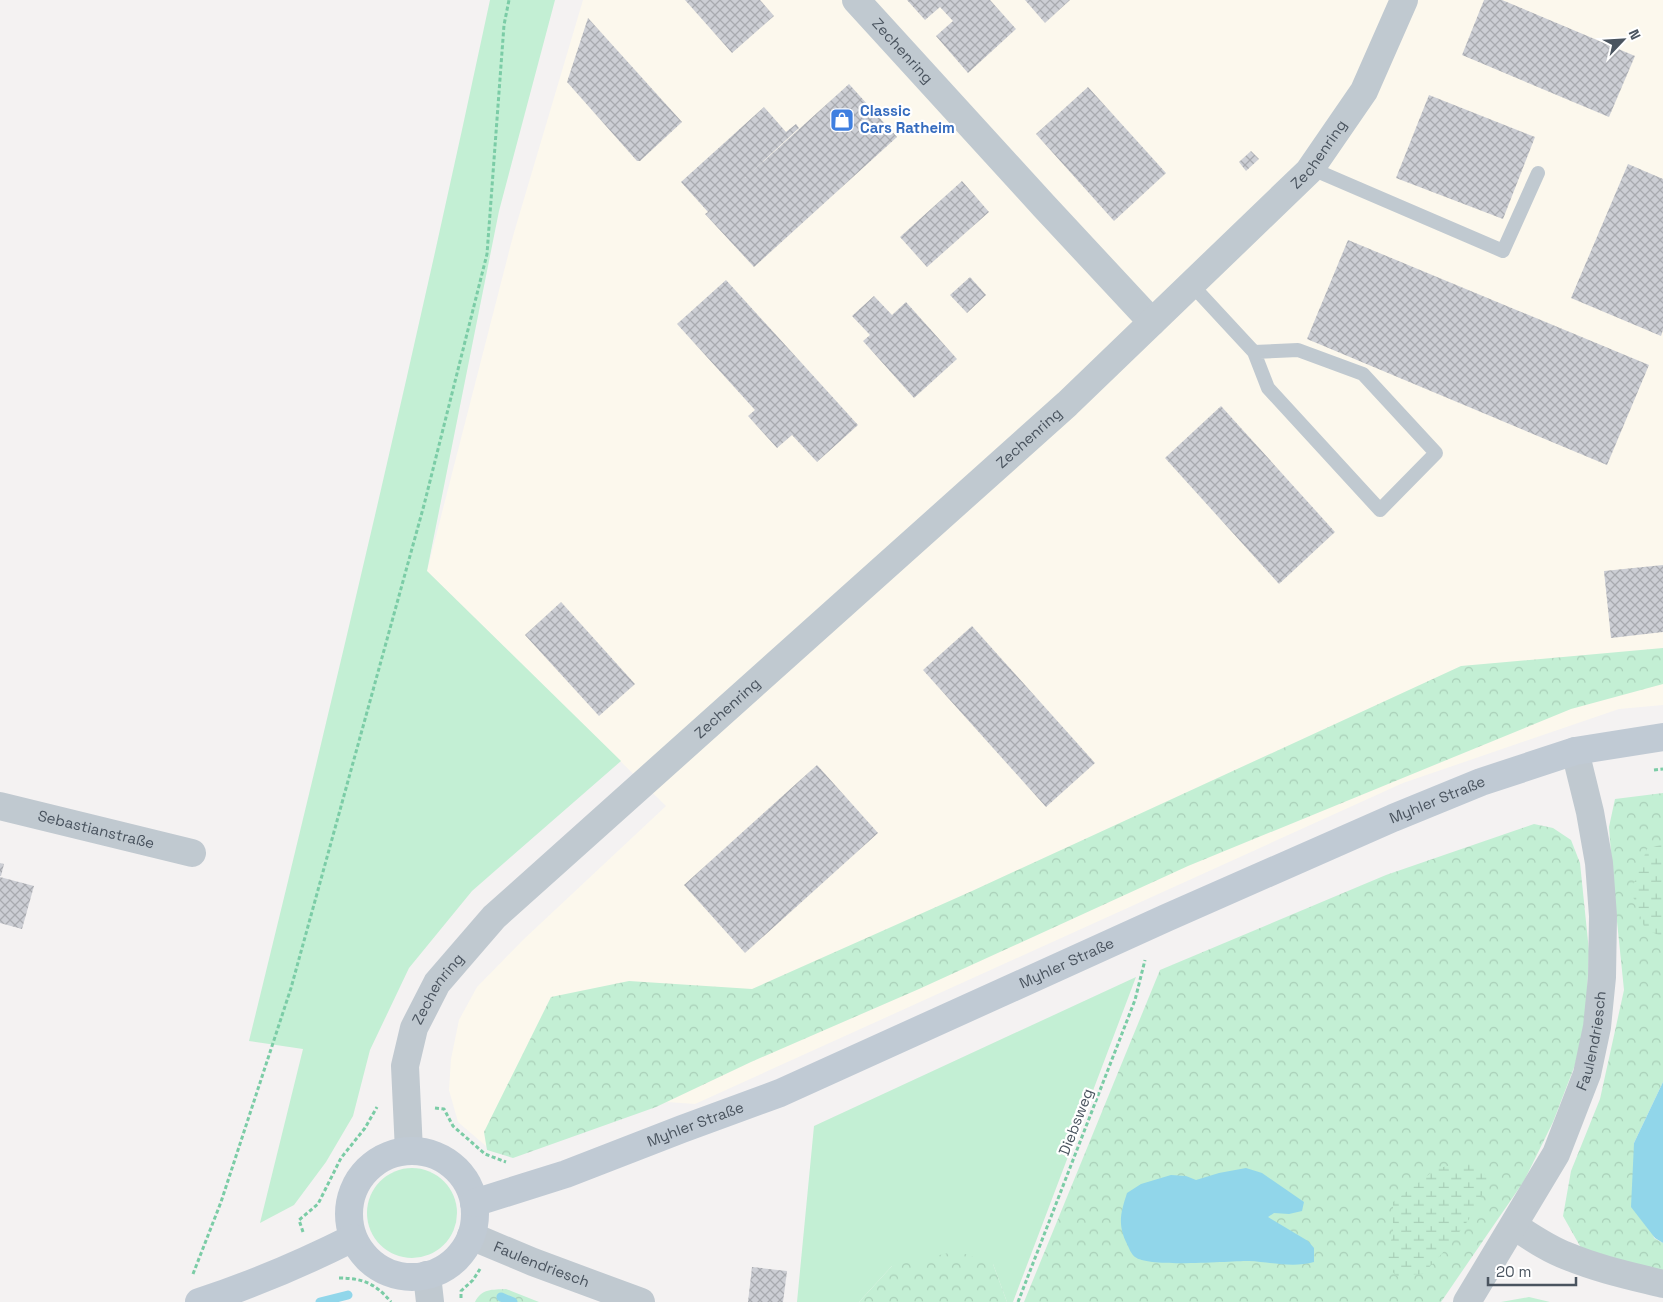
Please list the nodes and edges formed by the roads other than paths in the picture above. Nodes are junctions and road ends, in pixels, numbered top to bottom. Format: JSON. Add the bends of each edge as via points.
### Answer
{"nodes":[{"id":1,"x":856,"y":0,"type":"edge"},
{"id":2,"x":1404,"y":0,"type":"edge"},
{"id":3,"x":1310,"y":168,"type":"junction"},
{"id":4,"x":1538,"y":173,"type":"dead end"},
{"id":5,"x":1191,"y":284,"type":"junction"},
{"id":6,"x":1152,"y":322,"type":"junction"},
{"id":7,"x":1254,"y":352,"type":"junction"},
{"id":8,"x":1663,"y":737,"type":"edge"},
{"id":9,"x":1575,"y":751,"type":"junction"},
{"id":10,"x":0,"y":806,"type":"edge"},
{"id":11,"x":192,"y":853,"type":"dead end"},
{"id":12,"x":409,"y":1151,"type":"junction"},
{"id":13,"x":474,"y":1203,"type":"junction"},
{"id":14,"x":1514,"y":1226,"type":"junction"},
{"id":15,"x":471,"y":1236,"type":"junction"},
{"id":16,"x":354,"y":1238,"type":"junction"},
{"id":17,"x":427,"y":1275,"type":"junction"},
{"id":18,"x":1663,"y":1284,"type":"edge"},
{"id":19,"x":199,"y":1302,"type":"edge"},
{"id":20,"x":430,"y":1302,"type":"edge"},
{"id":21,"x":641,"y":1302,"type":"edge"},
{"id":22,"x":1467,"y":1302,"type":"edge"}],
"edges":[{"from":1,"to":6,"type":"street","name":"Zechenring"},
{"from":2,"to":3,"type":"street","name":"Zechenring","via":[[1364,91]]},
{"from":3,"to":4,"type":"lane","via":[[1503,251]]},
{"from":3,"to":5,"type":"street","name":"Zechenring"},
{"from":5,"to":6,"type":"street","name":"Zechenring"},
{"from":5,"to":7,"type":"lane"},
{"from":6,"to":12,"type":"street","name":"Zechenring","via":[[1067,404],[494,917],[437,983],[414,1028],[405,1066]]},
{"from":7,"to":7,"type":"lane","via":[[1268,388],[1380,510],[1436,453],[1363,374],[1298,350]]},
{"from":8,"to":9,"type":"main road","name":"Myhler Straße"},
{"from":9,"to":13,"type":"main road","name":"Myhler Straße","via":[[1481,782],[1393,818],[780,1093],[566,1174]]},
{"from":9,"to":14,"type":"street","name":"Faulendriesch","via":[[1599,863],[1603,916],[1602,977],[1596,1027],[1587,1074],[1573,1113],[1556,1154]]},
{"from":10,"to":11,"type":"street","name":"Sebastianstraße"},
{"from":12,"to":13,"type":"main road","via":[[428,1153],[460,1173]]},
{"from":12,"to":16,"type":"main road","via":[[382,1159],[361,1177],[350,1200]]},
{"from":13,"to":15,"type":"main road"},
{"from":14,"to":18,"type":"street","via":[[1566,1256],[1605,1270]]},
{"from":14,"to":22,"type":"street","name":"Faulendriesch"},
{"from":15,"to":17,"type":"main road","via":[[454,1261]]},
{"from":15,"to":21,"type":"street","name":"Faulendriesch"},
{"from":16,"to":17,"type":"main road","via":[[362,1252],[382,1269],[403,1276]]},
{"from":16,"to":19,"type":"main road","via":[[240,1289]]},
{"from":17,"to":20,"type":"street"}]}
